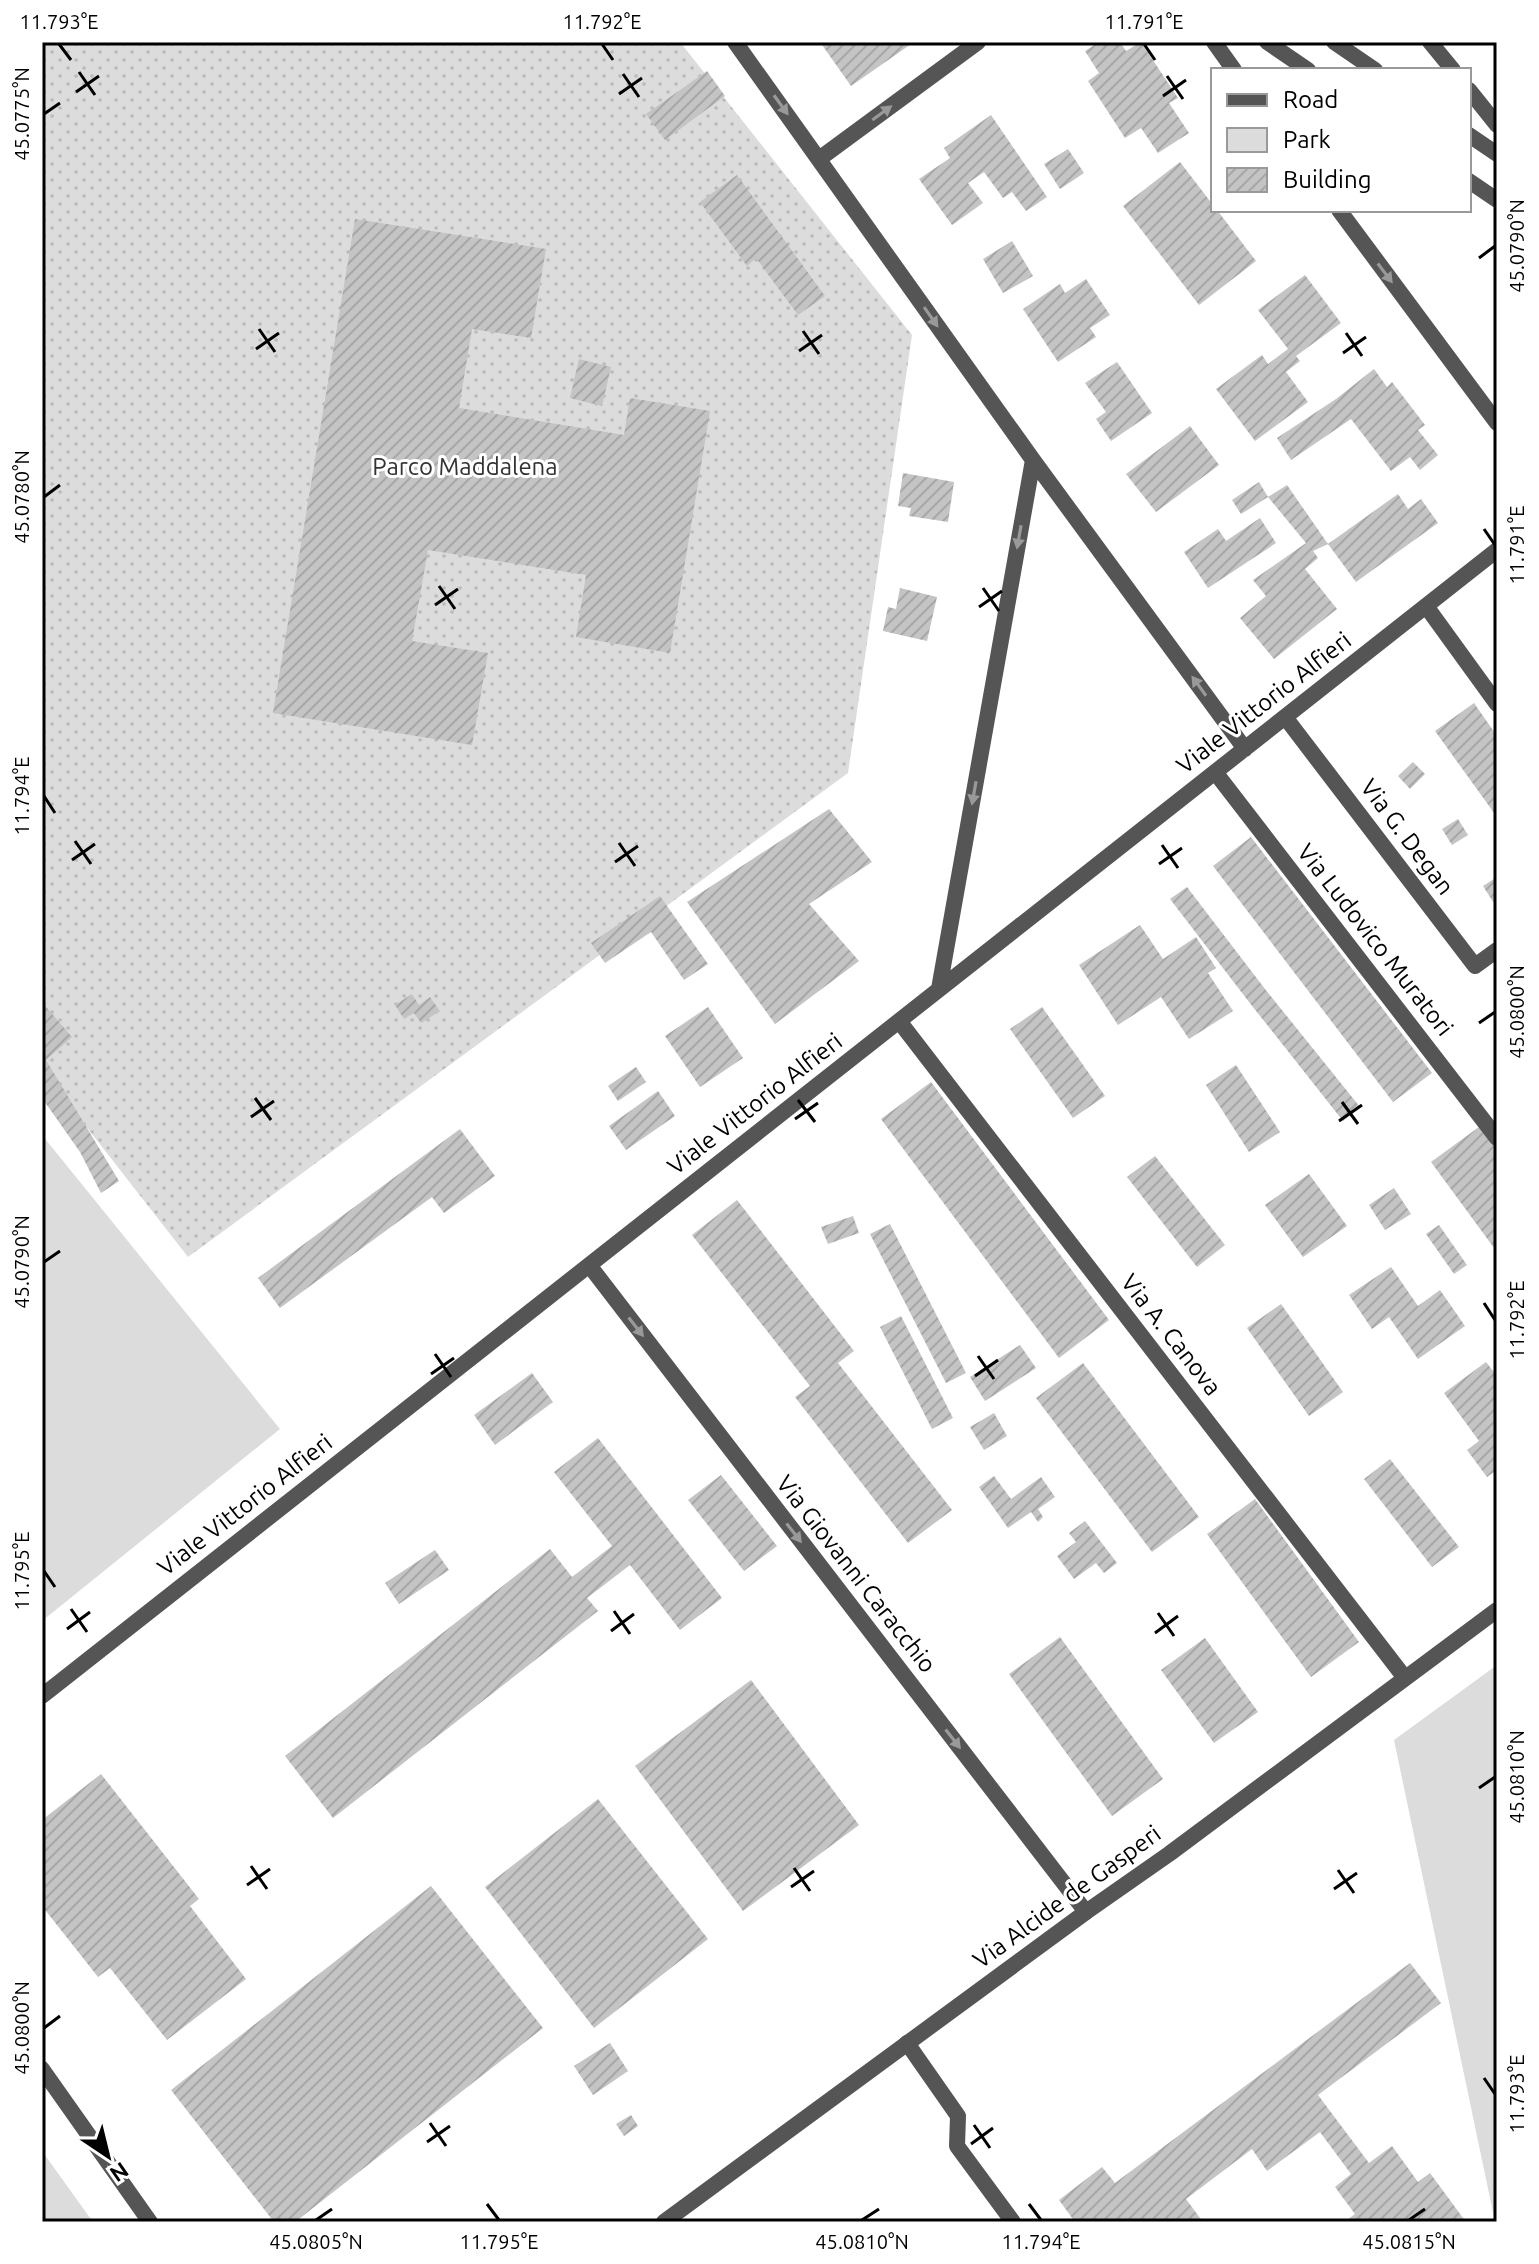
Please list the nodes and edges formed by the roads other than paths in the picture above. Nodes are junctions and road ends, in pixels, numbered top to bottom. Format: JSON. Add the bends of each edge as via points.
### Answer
{"nodes":[{"id":1,"x":735,"y":42,"type":"edge"},
{"id":2,"x":978,"y":42,"type":"edge"},
{"id":3,"x":1214,"y":42,"type":"edge"},
{"id":4,"x":1267,"y":42,"type":"edge"},
{"id":5,"x":1334,"y":42,"type":"edge"},
{"id":6,"x":1430,"y":42,"type":"edge"},
{"id":7,"x":1233,"y":68,"type":"edge"},
{"id":8,"x":1305,"y":68,"type":"edge"},
{"id":9,"x":1372,"y":68,"type":"edge"},
{"id":10,"x":1451,"y":68,"type":"edge"},
{"id":11,"x":1471,"y":92,"type":"edge"},
{"id":12,"x":1497,"y":125,"type":"edge"},
{"id":13,"x":1471,"y":136,"type":"edge"},
{"id":14,"x":1497,"y":154,"type":"edge"},
{"id":15,"x":819,"y":159,"type":"junction"},
{"id":16,"x":1471,"y":182,"type":"edge"},
{"id":17,"x":1497,"y":200,"type":"edge"},
{"id":18,"x":1340,"y":212,"type":"edge"},
{"id":19,"x":1497,"y":423,"type":"edge"},
{"id":20,"x":1033,"y":460,"type":"junction"},
{"id":21,"x":1497,"y":550,"type":"edge"},
{"id":22,"x":1426,"y":606,"type":"junction"},
{"id":23,"x":1497,"y":704,"type":"edge"},
{"id":24,"x":1285,"y":717,"type":"junction"},
{"id":25,"x":1245,"y":749,"type":"junction"},
{"id":26,"x":1215,"y":772,"type":"junction"},
{"id":27,"x":1497,"y":950,"type":"edge"},
{"id":28,"x":939,"y":989,"type":"junction"},
{"id":29,"x":899,"y":1021,"type":"junction"},
{"id":30,"x":1497,"y":1138,"type":"edge"},
{"id":31,"x":589,"y":1265,"type":"junction"},
{"id":32,"x":1497,"y":1610,"type":"edge"},
{"id":33,"x":1405,"y":1678,"type":"junction"},
{"id":34,"x":42,"y":1696,"type":"edge"},
{"id":35,"x":1086,"y":1912,"type":"junction"},
{"id":36,"x":907,"y":2043,"type":"junction"},
{"id":37,"x":42,"y":2069,"type":"edge"},
{"id":38,"x":150,"y":2222,"type":"edge"},
{"id":39,"x":664,"y":2222,"type":"edge"},
{"id":40,"x":1013,"y":2222,"type":"edge"}],
"edges":[{"from":1,"to":15,"type":"street","one_way":true},
{"from":15,"to":2,"type":"street","one_way":true},
{"from":3,"to":7,"type":"street"},
{"from":4,"to":8,"type":"street"},
{"from":5,"to":9,"type":"street"},
{"from":6,"to":10,"type":"street"},
{"from":11,"to":12,"type":"street"},
{"from":13,"to":14,"type":"street"},
{"from":15,"to":20,"type":"street","one_way":true},
{"from":16,"to":17,"type":"street"},
{"from":18,"to":19,"type":"street","one_way":true},
{"from":25,"to":20,"type":"street","one_way":true},
{"from":20,"to":28,"type":"street","one_way":true},
{"from":21,"to":22,"type":"street","name":"Viale Vittorio Alfieri"},
{"from":22,"to":23,"type":"street"},
{"from":22,"to":24,"type":"street","name":"Viale Vittorio Alfieri"},
{"from":24,"to":25,"type":"street","name":"Viale Vittorio Alfieri"},
{"from":24,"to":27,"type":"street","name":"Via G. Degan","via":[[1475,966]]},
{"from":25,"to":26,"type":"street","name":"Viale Vittorio Alfieri"},
{"from":26,"to":28,"type":"street","name":"Viale Vittorio Alfieri"},
{"from":26,"to":30,"type":"street","name":"Via Ludovico Muratori"},
{"from":28,"to":29,"type":"street","name":"Viale Vittorio Alfieri"},
{"from":29,"to":31,"type":"street","name":"Viale Vittorio Alfieri"},
{"from":29,"to":33,"type":"street","name":"Via A. Canova"},
{"from":31,"to":34,"type":"street","name":"Viale Vittorio Alfieri"},
{"from":31,"to":35,"type":"street","name":"Via Giovanni Caracchio","one_way":true},
{"from":32,"to":33,"type":"street","name":"Via Alcide de Gasperi"},
{"from":33,"to":35,"type":"street","name":"Via Alcide de Gasperi"},
{"from":35,"to":36,"type":"street","name":"Via Alcide de Gasperi"},
{"from":36,"to":39,"type":"street","name":"Via Alcide de Gasperi"},
{"from":36,"to":40,"type":"street","via":[[958,2116],[957,2146]]},
{"from":37,"to":38,"type":"street"}]}
